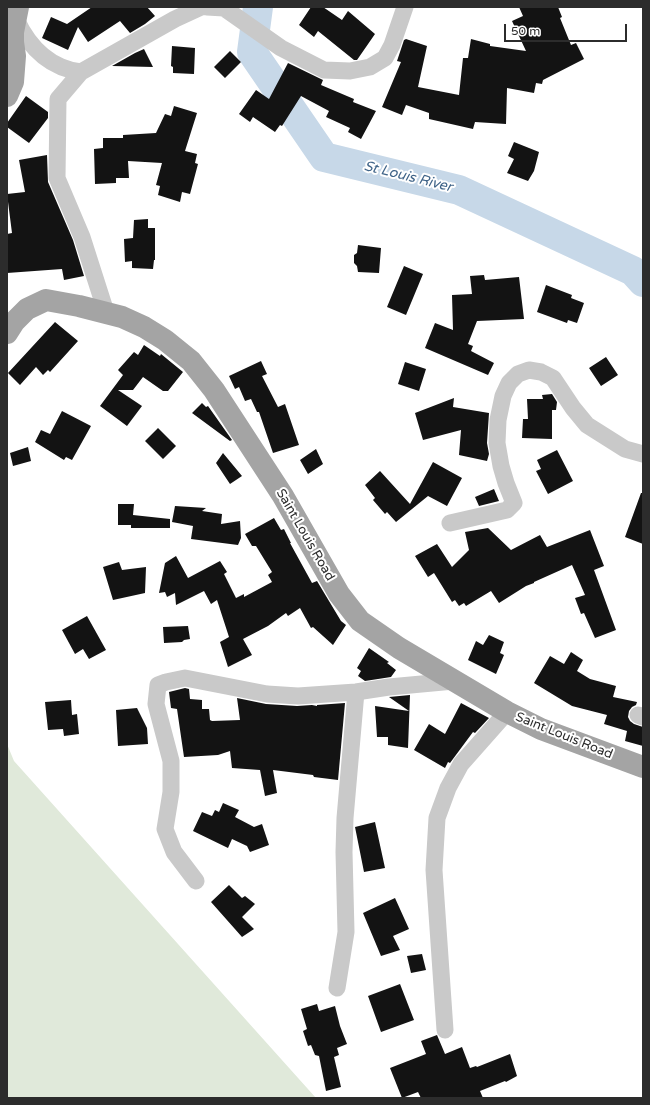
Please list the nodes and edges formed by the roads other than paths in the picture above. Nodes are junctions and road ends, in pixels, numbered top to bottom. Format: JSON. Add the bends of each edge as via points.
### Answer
{"nodes":[{"id":1,"x":202,"y":7,"type":"edge"},
{"id":2,"x":207,"y":7,"type":"edge"},
{"id":3,"x":405,"y":7,"type":"edge"},
{"id":4,"x":17,"y":13,"type":"edge"},
{"id":5,"x":81,"y":72,"type":"junction"},
{"id":6,"x":7,"y":96,"type":"edge"},
{"id":7,"x":106,"y":312,"type":"junction"},
{"id":8,"x":7,"y":333,"type":"edge"},
{"id":9,"x":643,"y":454,"type":"edge"},
{"id":10,"x":450,"y":523,"type":"dead end"},
{"id":11,"x":454,"y":681,"type":"junction"},
{"id":12,"x":356,"y":692,"type":"junction"},
{"id":13,"x":507,"y":712,"type":"junction"},
{"id":14,"x":643,"y":767,"type":"edge"},
{"id":15,"x":196,"y":881,"type":"dead end"},
{"id":16,"x":337,"y":988,"type":"dead end"},
{"id":17,"x":445,"y":1030,"type":"dead end"}],
"edges":[{"from":1,"to":5,"type":"street","via":[[175,19]]},
{"from":2,"to":3,"type":"street","via":[[224,8],[281,48],[324,70],[350,71],[370,67],[385,58]]},
{"from":4,"to":5,"type":"street","via":[[23,34],[40,54],[69,71]]},
{"from":4,"to":6,"type":"main road","via":[[13,42],[13,82]]},
{"from":5,"to":7,"type":"street","via":[[58,99],[57,178],[82,237]]},
{"from":7,"to":8,"type":"main road","name":"Saint Louis Road","via":[[46,300],[27,308]]},
{"from":7,"to":11,"type":"main road","name":"Saint Louis Road","via":[[144,327],[191,361],[214,390],[283,496],[339,594],[360,621]]},
{"from":9,"to":10,"type":"street","via":[[625,449],[587,425],[553,378],[529,370],[518,374],[509,383],[503,396],[498,420],[497,443],[501,466],[514,503],[506,510]]},
{"from":11,"to":12,"type":"street"},
{"from":11,"to":13,"type":"main road","name":"Saint Louis Road"},
{"from":12,"to":15,"type":"street","via":[[298,696],[266,694],[186,678],[158,685],[156,704],[171,761],[171,792],[165,829],[174,852]]},
{"from":12,"to":16,"type":"street","via":[[345,818],[346,932]]},
{"from":13,"to":14,"type":"main road","name":"Saint Louis Road","via":[[541,729]]},
{"from":13,"to":17,"type":"street","via":[[461,764],[448,788],[437,818],[434,870]]}]}
